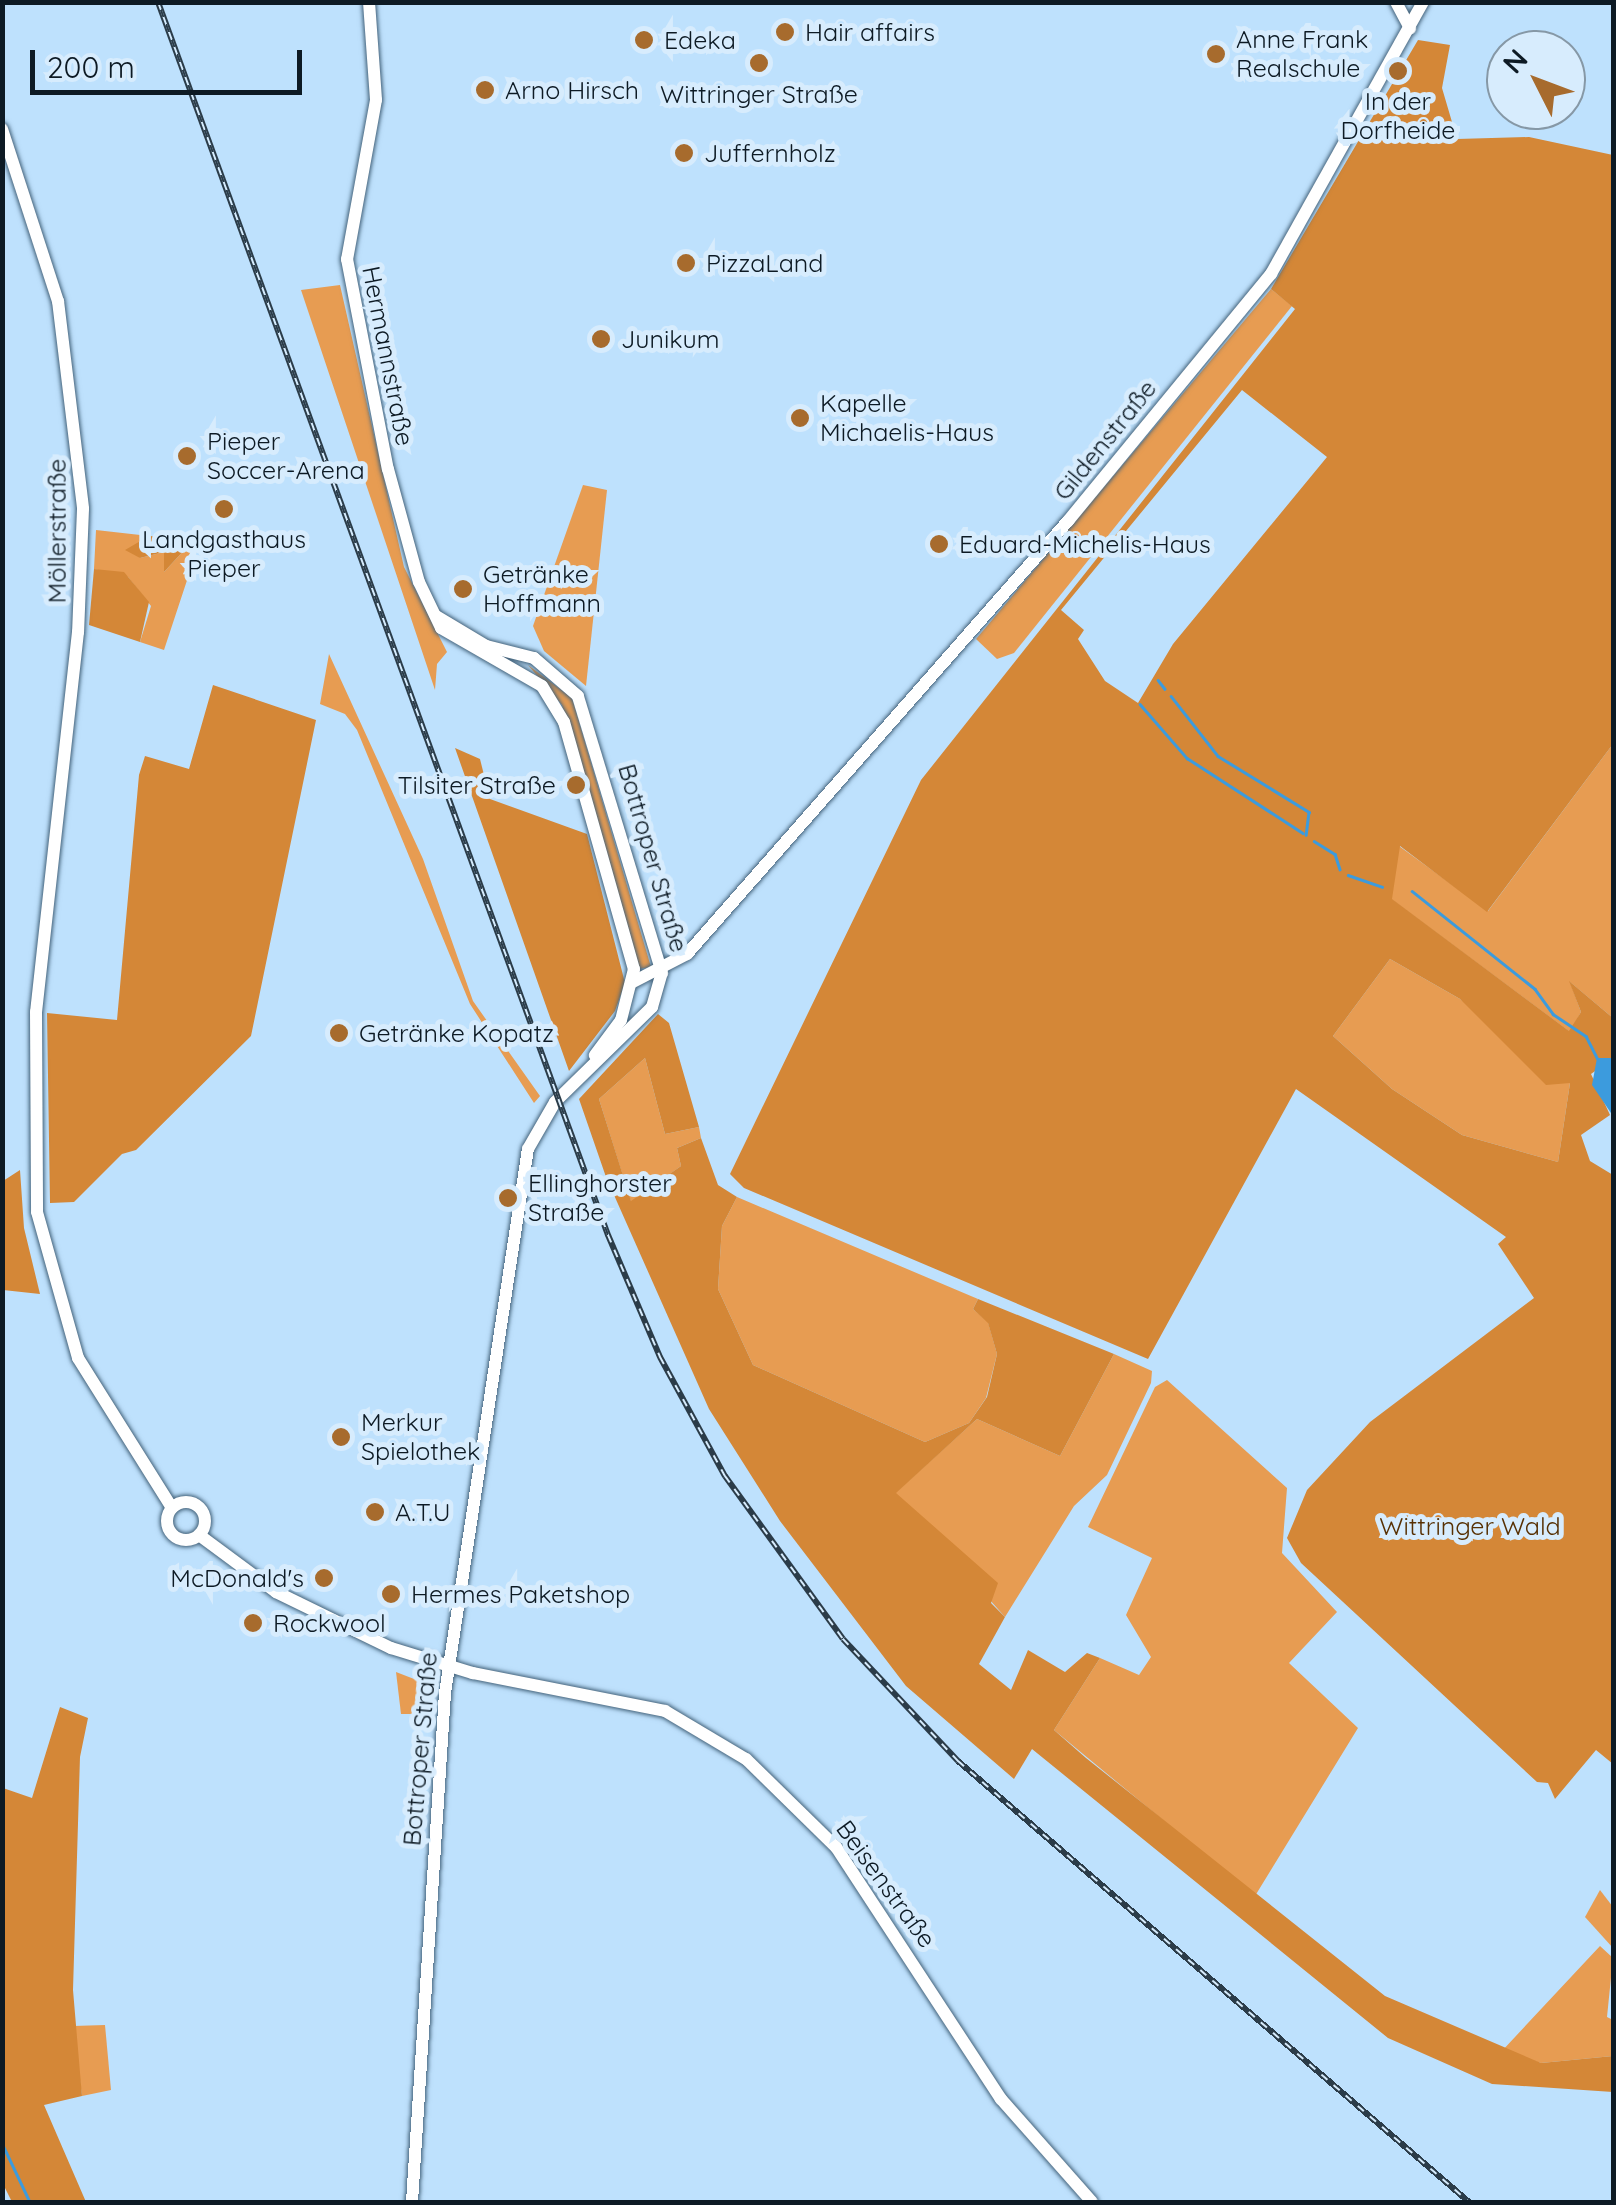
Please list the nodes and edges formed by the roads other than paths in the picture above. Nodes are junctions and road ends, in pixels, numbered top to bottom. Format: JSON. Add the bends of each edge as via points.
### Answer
{"nodes":[{"id":1,"x":369,"y":2,"type":"edge"},
{"id":2,"x":1423,"y":2,"type":"edge"},
{"id":3,"x":1396,"y":4,"type":"edge"},
{"id":4,"x":1410,"y":28,"type":"junction"},
{"id":5,"x":2,"y":129,"type":"edge"},
{"id":6,"x":512,"y":658,"type":"junction"},
{"id":7,"x":662,"y":973,"type":"junction"},
{"id":8,"x":634,"y":982,"type":"junction"},
{"id":9,"x":575,"y":1081,"type":"junction"},
{"id":10,"x":172,"y":1508,"type":"junction"},
{"id":11,"x":198,"y":1535,"type":"junction"},
{"id":12,"x":448,"y":1668,"type":"junction"},
{"id":13,"x":412,"y":2202,"type":"edge"},
{"id":14,"x":1092,"y":2202,"type":"edge"}],
"edges":[{"from":1,"to":6,"type":"main road","name":"Hermannstraße","via":[[372,133],[347,259],[400,520],[436,616]]},
{"from":2,"to":4,"type":"main road","name":"Gildenstraße"},
{"from":3,"to":4,"type":"main road"},
{"from":4,"to":7,"type":"main road","name":"Gildenstraße","via":[[1271,274],[1068,521]]},
{"from":5,"to":10,"type":"main road","name":"Möllerstraße","via":[[58,300],[82,470],[78,632],[41,942],[30,1106],[43,1249],[89,1381]]},
{"from":6,"to":7,"type":"main road","name":"Bottroper Straße","via":[[556,673],[586,710]]},
{"from":6,"to":8,"type":"main road","name":"Bottroper Straße","via":[[542,686],[564,722]]},
{"from":7,"to":8,"type":"main road"},
{"from":7,"to":9,"type":"main road","name":"Bottroper Straße","via":[[652,1007]]},
{"from":8,"to":9,"type":"main road","name":"Bottroper Straße","via":[[620,1020]]},
{"from":9,"to":12,"type":"main road","name":"Bottroper Straße","via":[[528,1149]]},
{"from":10,"to":11,"type":"main road","via":[[172,1534]]},
{"from":10,"to":11,"type":"main road","via":[[200,1508]]},
{"from":11,"to":12,"type":"main road","name":"Beisenstraße","via":[[324,1619]]},
{"from":12,"to":13,"type":"main road","name":"Bottroper Straße"},
{"from":12,"to":14,"type":"main road","name":"Beisenstraße","via":[[666,1711],[754,1766],[848,1862],[1001,2099]]}]}
